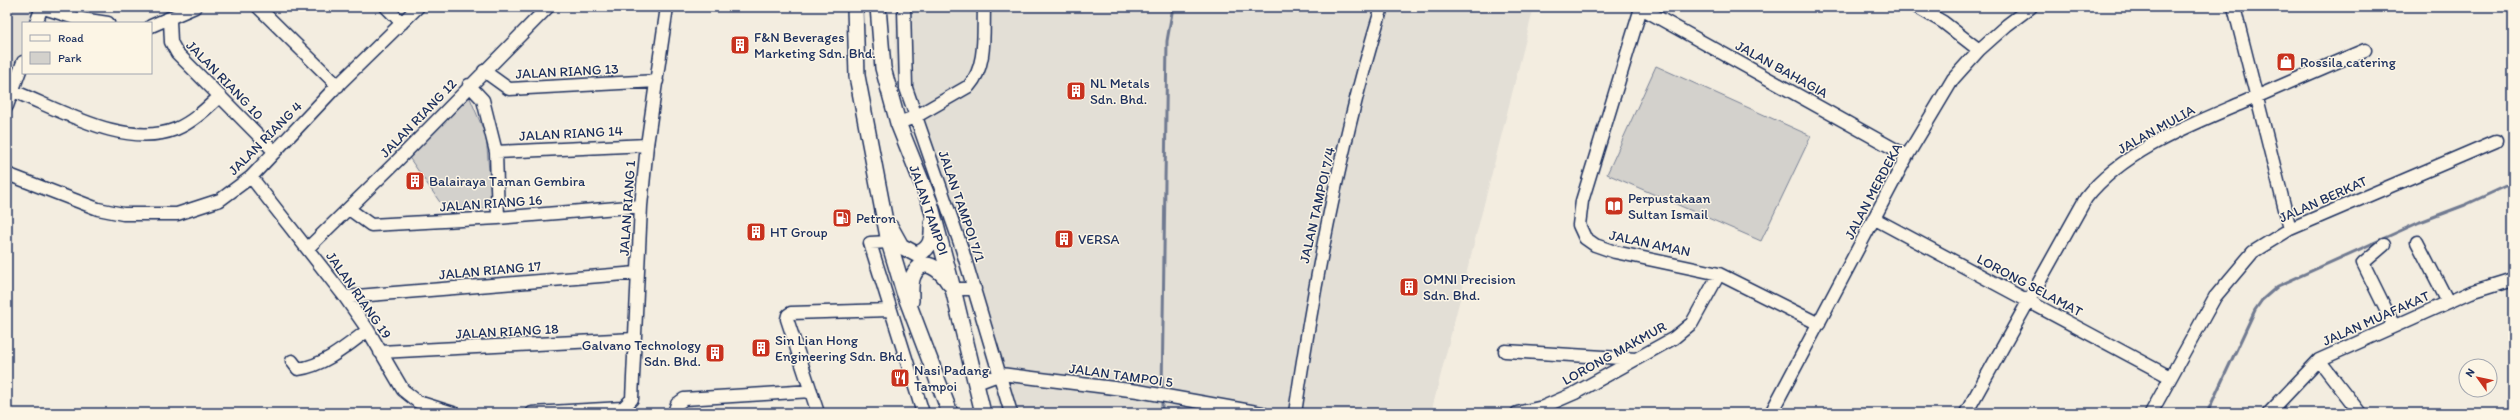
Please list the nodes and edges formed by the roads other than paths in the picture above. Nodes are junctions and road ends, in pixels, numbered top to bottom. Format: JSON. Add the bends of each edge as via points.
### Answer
{"nodes":[{"id":1,"x":41,"y":7,"type":"edge"},
{"id":2,"x":195,"y":7,"type":"edge"},
{"id":3,"x":258,"y":7,"type":"edge"},
{"id":4,"x":386,"y":7,"type":"edge"},
{"id":5,"x":418,"y":7,"type":"edge"},
{"id":6,"x":548,"y":7,"type":"edge"},
{"id":7,"x":667,"y":7,"type":"edge"},
{"id":8,"x":855,"y":7,"type":"edge"},
{"id":9,"x":878,"y":7,"type":"edge"},
{"id":10,"x":904,"y":7,"type":"edge"},
{"id":11,"x":984,"y":7,"type":"edge"},
{"id":12,"x":1382,"y":7,"type":"edge"},
{"id":13,"x":1918,"y":7,"type":"edge"},
{"id":14,"x":2031,"y":7,"type":"edge"},
{"id":15,"x":2234,"y":7,"type":"edge"},
{"id":16,"x":1641,"y":8,"type":"edge"},
{"id":17,"x":170,"y":20,"type":"junction"},
{"id":18,"x":36,"y":22,"type":"edge"},
{"id":19,"x":101,"y":22,"type":"edge"},
{"id":20,"x":402,"y":23,"type":"junction"},
{"id":21,"x":152,"y":26,"type":"edge"},
{"id":22,"x":1979,"y":50,"type":"junction"},
{"id":23,"x":2365,"y":50,"type":"dead end"},
{"id":24,"x":22,"y":65,"type":"edge"},
{"id":25,"x":484,"y":71,"type":"junction"},
{"id":26,"x":658,"y":81,"type":"junction"},
{"id":27,"x":469,"y":85,"type":"junction"},
{"id":28,"x":338,"y":86,"type":"junction"},
{"id":29,"x":13,"y":91,"type":"junction"},
{"id":30,"x":220,"y":96,"type":"junction"},
{"id":31,"x":2256,"y":96,"type":"junction"},
{"id":32,"x":7,"y":106,"type":"edge"},
{"id":33,"x":915,"y":117,"type":"junction"},
{"id":34,"x":898,"y":123,"type":"junction"},
{"id":35,"x":2496,"y":141,"type":"dead end"},
{"id":36,"x":647,"y":145,"type":"junction"},
{"id":37,"x":275,"y":152,"type":"junction"},
{"id":38,"x":496,"y":152,"type":"junction"},
{"id":39,"x":1907,"y":156,"type":"junction"},
{"id":40,"x":7,"y":174,"type":"edge"},
{"id":41,"x":250,"y":177,"type":"junction"},
{"id":42,"x":930,"y":203,"type":"junction"},
{"id":43,"x":641,"y":206,"type":"junction"},
{"id":44,"x":349,"y":209,"type":"junction"},
{"id":45,"x":883,"y":212,"type":"junction"},
{"id":46,"x":498,"y":218,"type":"junction"},
{"id":47,"x":1875,"y":219,"type":"junction"},
{"id":48,"x":2290,"y":229,"type":"junction"},
{"id":49,"x":889,"y":242,"type":"junction"},
{"id":50,"x":2416,"y":242,"type":"dead end"},
{"id":51,"x":2384,"y":245,"type":"dead end"},
{"id":52,"x":308,"y":248,"type":"junction"},
{"id":53,"x":637,"y":272,"type":"junction"},
{"id":54,"x":1720,"y":274,"type":"junction"},
{"id":55,"x":2513,"y":279,"type":"edge"},
{"id":56,"x":975,"y":289,"type":"junction"},
{"id":57,"x":954,"y":292,"type":"junction"},
{"id":58,"x":345,"y":297,"type":"junction"},
{"id":59,"x":2027,"y":300,"type":"junction"},
{"id":60,"x":2448,"y":302,"type":"junction"},
{"id":61,"x":911,"y":308,"type":"junction"},
{"id":62,"x":890,"y":310,"type":"junction"},
{"id":63,"x":1819,"y":324,"type":"junction"},
{"id":64,"x":2394,"y":326,"type":"junction"},
{"id":65,"x":368,"y":330,"type":"junction"},
{"id":66,"x":634,"y":339,"type":"junction"},
{"id":67,"x":1505,"y":351,"type":"dead end"},
{"id":68,"x":380,"y":352,"type":"junction"},
{"id":69,"x":1636,"y":359,"type":"junction"},
{"id":70,"x":2319,"y":360,"type":"junction"},
{"id":71,"x":292,"y":361,"type":"dead end"},
{"id":72,"x":1001,"y":374,"type":"junction"},
{"id":73,"x":2170,"y":377,"type":"junction"},
{"id":74,"x":977,"y":383,"type":"junction"},
{"id":75,"x":811,"y":391,"type":"junction"},
{"id":76,"x":453,"y":413,"type":"edge"},
{"id":77,"x":532,"y":413,"type":"edge"},
{"id":78,"x":674,"y":413,"type":"edge"},
{"id":79,"x":818,"y":413,"type":"edge"},
{"id":80,"x":923,"y":413,"type":"edge"},
{"id":81,"x":950,"y":413,"type":"edge"},
{"id":82,"x":983,"y":413,"type":"edge"},
{"id":83,"x":1011,"y":413,"type":"edge"},
{"id":84,"x":1262,"y":413,"type":"edge"},
{"id":85,"x":1295,"y":413,"type":"edge"},
{"id":86,"x":1517,"y":413,"type":"edge"},
{"id":87,"x":1771,"y":413,"type":"edge"},
{"id":88,"x":1966,"y":413,"type":"edge"},
{"id":89,"x":2152,"y":413,"type":"edge"},
{"id":90,"x":2269,"y":413,"type":"edge"},
{"id":91,"x":2360,"y":413,"type":"edge"}],
"edges":[{"from":1,"to":18,"type":"street"},
{"from":1,"to":19,"type":"street","via":[[75,18]]},
{"from":2,"to":17,"type":"street"},
{"from":3,"to":28,"type":"street"},
{"from":4,"to":20,"type":"street"},
{"from":5,"to":20,"type":"street","name":"JALAN RIANG 4"},
{"from":6,"to":25,"type":"street","name":"JALAN RIANG 12"},
{"from":7,"to":26,"type":"street","name":"JALAN RIANG 1"},
{"from":8,"to":45,"type":"main road","via":[[857,76]]},
{"from":9,"to":34,"type":"main road","name":"JALAN TAMPOI","via":[[883,68]]},
{"from":10,"to":33,"type":"street","name":"JALAN TAMPOI 7/1","via":[[906,88]]},
{"from":11,"to":33,"type":"street","via":[[982,60],[975,80]]},
{"from":12,"to":85,"type":"street","name":"JALAN TAMPOI 7/4","via":[[1326,231],[1308,319]]},
{"from":13,"to":22,"type":"street","via":[[1943,22]]},
{"from":14,"to":22,"type":"street","name":"JALAN MERDEKA"},
{"from":15,"to":31,"type":"street"},
{"from":16,"to":39,"type":"street","name":"JALAN BAHAGIA"},
{"from":16,"to":54,"type":"street","name":"JALAN AMAN","via":[[1582,201],[1579,225],[1586,238],[1595,245],[1615,252]]},
{"from":17,"to":21,"type":"street"},
{"from":17,"to":30,"type":"street","name":"JALAN RIANG 10","via":[[173,48]]},
{"from":20,"to":28,"type":"street","name":"JALAN RIANG 4"},
{"from":22,"to":39,"type":"street","name":"JALAN MERDEKA","via":[[1953,80]]},
{"from":23,"to":31,"type":"street","name":"JALAN MULIA"},
{"from":24,"to":29,"type":"street"},
{"from":25,"to":26,"type":"street","name":"JALAN RIANG 13","via":[[509,89]]},
{"from":25,"to":27,"type":"street","name":"JALAN RIANG 12"},
{"from":26,"to":36,"type":"street","name":"JALAN RIANG 1"},
{"from":27,"to":38,"type":"street","via":[[483,100]]},
{"from":27,"to":44,"type":"street","name":"JALAN RIANG 12"},
{"from":28,"to":37,"type":"street","name":"JALAN RIANG 4"},
{"from":29,"to":30,"type":"street","via":[[115,132],[135,136],[158,134],[177,128]]},
{"from":29,"to":32,"type":"street"},
{"from":30,"to":37,"type":"street","name":"JALAN RIANG 10"},
{"from":31,"to":48,"type":"street"},
{"from":31,"to":59,"type":"street","name":"JALAN MULIA","via":[[2143,151],[2112,172],[2086,198]]},
{"from":33,"to":34,"type":"street"},
{"from":33,"to":56,"type":"street","name":"JALAN TAMPOI 7/1"},
{"from":34,"to":42,"type":"main road","name":"JALAN TAMPOI"},
{"from":35,"to":48,"type":"street","name":"JALAN BERKAT"},
{"from":36,"to":38,"type":"street","name":"JALAN RIANG 14"},
{"from":36,"to":43,"type":"street","name":"JALAN RIANG 1"},
{"from":37,"to":41,"type":"street","name":"JALAN RIANG 4"},
{"from":38,"to":46,"type":"street"},
{"from":39,"to":47,"type":"street","name":"JALAN MERDEKA"},
{"from":40,"to":41,"type":"street","name":"JALAN RIANG 4","via":[[98,209],[148,216],[176,214],[220,200]]},
{"from":41,"to":52,"type":"street","name":"JALAN RIANG 19"},
{"from":42,"to":45,"type":"main road","via":[[932,239],[926,249],[916,254],[901,246]]},
{"from":42,"to":57,"type":"main road","name":"JALAN TAMPOI"},
{"from":43,"to":46,"type":"street","name":"JALAN RIANG 16"},
{"from":43,"to":53,"type":"street","name":"JALAN RIANG 1"},
{"from":44,"to":46,"type":"street","name":"JALAN RIANG 16","via":[[371,225]]},
{"from":44,"to":52,"type":"street","name":"JALAN RIANG 12"},
{"from":45,"to":49,"type":"main road"},
{"from":47,"to":59,"type":"street","name":"LORONG SELAMAT"},
{"from":47,"to":63,"type":"street","name":"JALAN MERDEKA"},
{"from":48,"to":73,"type":"street","name":"JALAN BERKAT","via":[[2253,252],[2233,274],[2215,297]]},
{"from":49,"to":61,"type":"main road"},
{"from":49,"to":62,"type":"street","via":[[870,243]]},
{"from":50,"to":60,"type":"street"},
{"from":51,"to":64,"type":"street","via":[[2363,263]]},
{"from":52,"to":58,"type":"street","name":"JALAN RIANG 19"},
{"from":53,"to":58,"type":"street","name":"JALAN RIANG 17"},
{"from":53,"to":66,"type":"street","name":"JALAN RIANG 1"},
{"from":54,"to":63,"type":"street","name":"JALAN AMAN"},
{"from":54,"to":69,"type":"street","name":"LORONG MAKMUR","via":[[1692,323],[1674,338]]},
{"from":55,"to":60,"type":"street","name":"JALAN MUAFAKAT","via":[[2493,283]]},
{"from":56,"to":57,"type":"street"},
{"from":56,"to":72,"type":"street","name":"JALAN TAMPOI 7/1"},
{"from":57,"to":61,"type":"main road","via":[[939,270],[926,265],[913,277]]},
{"from":57,"to":74,"type":"main road","name":"JALAN TAMPOI"},
{"from":58,"to":65,"type":"street","name":"JALAN RIANG 19"},
{"from":59,"to":73,"type":"street","name":"LORONG SELAMAT"},
{"from":59,"to":88,"type":"street","name":"JALAN MULIA"},
{"from":60,"to":64,"type":"street","name":"JALAN MUAFAKAT"},
{"from":61,"to":81,"type":"main road"},
{"from":62,"to":75,"type":"street","via":[[788,315],[787,319]]},
{"from":62,"to":80,"type":"street"},
{"from":63,"to":87,"type":"street","name":"JALAN MERDEKA"},
{"from":64,"to":70,"type":"street","name":"JALAN MUAFAKAT"},
{"from":65,"to":68,"type":"street","name":"JALAN RIANG 19"},
{"from":65,"to":71,"type":"street","via":[[329,357],[307,368],[298,369]]},
{"from":66,"to":68,"type":"street","name":"JALAN RIANG 18"},
{"from":66,"to":77,"type":"street","name":"JALAN RIANG 1","via":[[632,399],[623,408]]},
{"from":67,"to":69,"type":"street"},
{"from":68,"to":76,"type":"street","name":"JALAN RIANG 19","via":[[403,390],[412,398]]},
{"from":69,"to":86,"type":"street","name":"LORONG MAKMUR","via":[[1575,393],[1543,407]]},
{"from":70,"to":90,"type":"street","name":"JALAN MUAFAKAT"},
{"from":70,"to":91,"type":"street"},
{"from":72,"to":74,"type":"street","name":"JALAN TAMPOI 5"},
{"from":72,"to":83,"type":"street","name":"JALAN TAMPOI 7/1"},
{"from":72,"to":84,"type":"street","name":"JALAN TAMPOI 5","via":[[1152,393]]},
{"from":73,"to":89,"type":"street","name":"JALAN BERKAT"},
{"from":74,"to":82,"type":"main road","name":"JALAN TAMPOI"},
{"from":75,"to":78,"type":"street","via":[[684,399],[677,404]]},
{"from":75,"to":79,"type":"street"}]}
